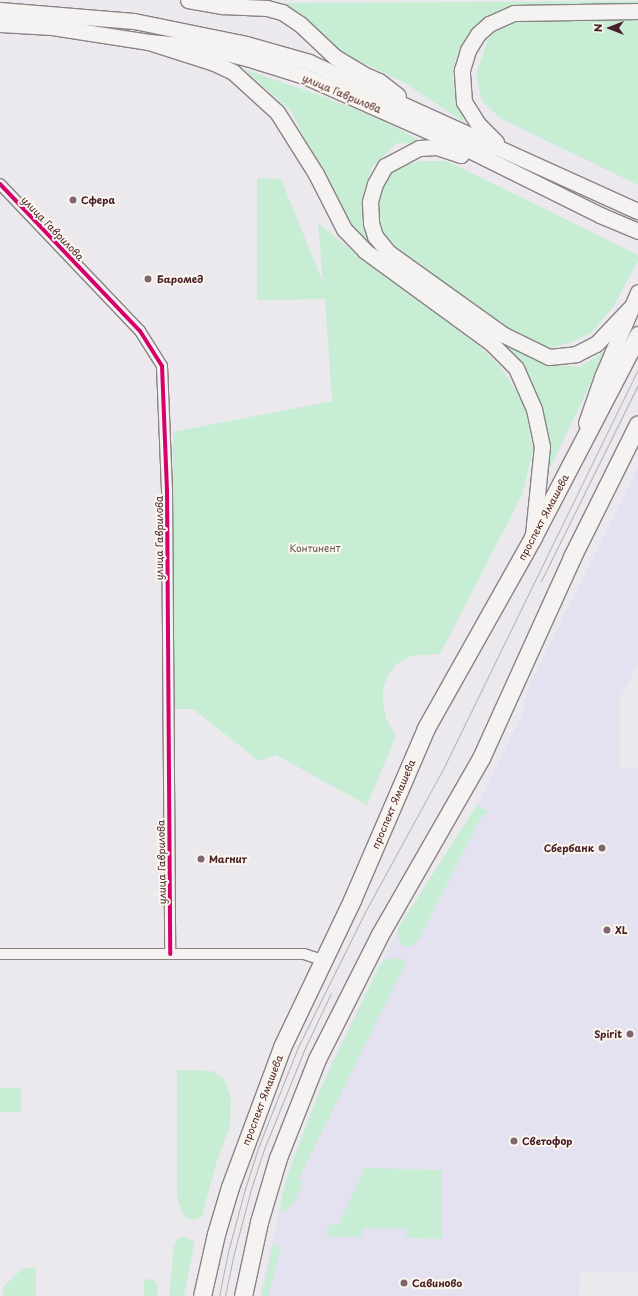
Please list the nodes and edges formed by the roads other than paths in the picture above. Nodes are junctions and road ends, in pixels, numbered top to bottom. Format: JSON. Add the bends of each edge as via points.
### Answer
{"nodes":[{"id":1,"x":188,"y":0,"type":"edge"},
{"id":2,"x":0,"y":10,"type":"edge"},
{"id":3,"x":638,"y":11,"type":"edge"},
{"id":4,"x":0,"y":24,"type":"edge"},
{"id":5,"x":149,"y":42,"type":"junction"},
{"id":6,"x":414,"y":110,"type":"junction"},
{"id":7,"x":504,"y":150,"type":"junction"},
{"id":8,"x":0,"y":184,"type":"edge"},
{"id":9,"x":638,"y":211,"type":"edge"},
{"id":10,"x":600,"y":215,"type":"junction"},
{"id":11,"x":638,"y":231,"type":"edge"},
{"id":12,"x":638,"y":292,"type":"edge"},
{"id":13,"x":632,"y":306,"type":"junction"},
{"id":14,"x":638,"y":335,"type":"edge"},
{"id":15,"x":638,"y":424,"type":"edge"},
{"id":16,"x":638,"y":441,"type":"edge"},
{"id":17,"x":623,"y":456,"type":"junction"},
{"id":18,"x":574,"y":459,"type":"junction"},
{"id":19,"x":533,"y":537,"type":"junction"},
{"id":20,"x":0,"y":954,"type":"edge"},
{"id":21,"x":170,"y":954,"type":"junction"},
{"id":22,"x":323,"y":960,"type":"junction"},
{"id":23,"x":202,"y":1296,"type":"edge"},
{"id":24,"x":242,"y":1296,"type":"edge"}],
"edges":[{"from":1,"to":6,"type":"main road","via":[[223,6],[267,8],[282,12],[300,24],[335,57],[363,74],[379,80]]},
{"from":2,"to":6,"type":"main road","name":"улица Гаврилова","via":[[134,21],[246,44],[310,62]]},
{"from":3,"to":7,"type":"main road","via":[[514,13],[489,24],[478,34],[468,50],[462,70],[464,102],[478,124]]},
{"from":4,"to":5,"type":"main road","name":"улица Гаврилова","via":[[52,28]]},
{"from":5,"to":10,"type":"main road","name":"улица Гаврилова","via":[[203,47],[304,76],[451,141]]},
{"from":5,"to":19,"type":"main road","via":[[214,63],[233,72],[277,112],[316,174],[344,229],[364,251],[491,343],[516,368],[534,409],[542,446]]},
{"from":6,"to":7,"type":"main road","name":"улица Гаврилова"},
{"from":7,"to":9,"type":"main road","name":"улица Гаврилова"},
{"from":8,"to":21,"type":"street","name":"улица Гаврилова","via":[[140,331],[162,366],[167,490]]},
{"from":10,"to":11,"type":"main road","name":"улица Гаврилова"},
{"from":10,"to":13,"type":"main road","via":[[570,205],[436,146],[419,148],[386,166],[375,184],[370,202],[371,223],[375,236],[388,252],[504,335],[549,357],[576,354],[596,344]]},
{"from":12,"to":13,"type":"main road"},
{"from":13,"to":18,"type":"main road","via":[[602,377]]},
{"from":14,"to":18,"type":"main road","name":"проспект Ямашева"},
{"from":15,"to":17,"type":"main road"},
{"from":16,"to":17,"type":"main road"},
{"from":17,"to":24,"type":"main road","via":[[572,557],[481,758],[379,936],[317,1059],[278,1158],[259,1222]]},
{"from":18,"to":19,"type":"main road","name":"проспект Ямашева"},
{"from":19,"to":22,"type":"main road","name":"проспект Ямашева","via":[[426,728],[352,900]]},
{"from":20,"to":21,"type":"street"},
{"from":21,"to":22,"type":"street","via":[[304,954]]},
{"from":22,"to":23,"type":"main road","name":"проспект Ямашева","via":[[282,1047],[245,1144],[216,1234]]}]}
